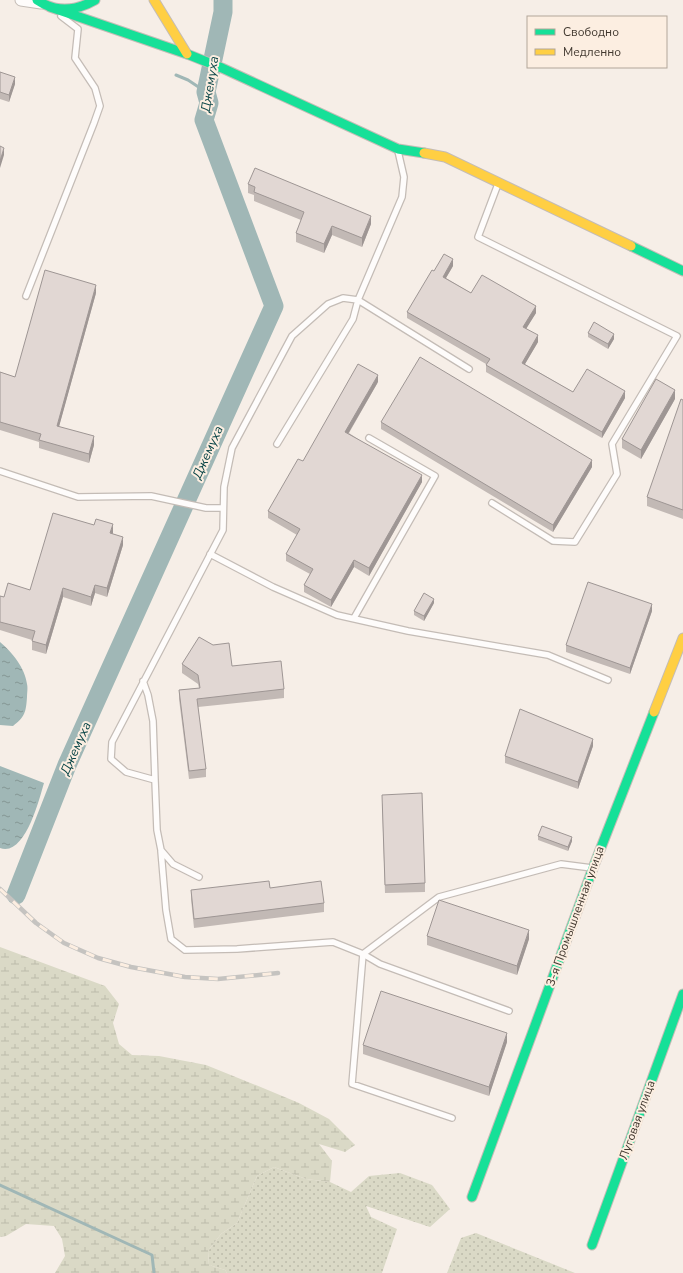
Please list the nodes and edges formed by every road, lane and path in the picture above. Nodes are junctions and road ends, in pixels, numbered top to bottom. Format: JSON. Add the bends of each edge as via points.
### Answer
{"nodes":[{"id":1,"x":22,"y":0,"type":"edge"},
{"id":2,"x":95,"y":0,"type":"edge"},
{"id":3,"x":154,"y":0,"type":"edge"},
{"id":4,"x":39,"y":3,"type":"edge"},
{"id":5,"x":190,"y":55,"type":"junction"},
{"id":6,"x":398,"y":149,"type":"junction"},
{"id":7,"x":498,"y":183,"type":"junction"},
{"id":8,"x":683,"y":271,"type":"edge"},
{"id":9,"x":26,"y":296,"type":"dead end"},
{"id":10,"x":358,"y":300,"type":"junction"},
{"id":11,"x":469,"y":369,"type":"dead end"},
{"id":12,"x":369,"y":438,"type":"dead end"},
{"id":13,"x":276,"y":444,"type":"dead end"},
{"id":14,"x":0,"y":471,"type":"edge"},
{"id":15,"x":492,"y":503,"type":"dead end"},
{"id":16,"x":223,"y":508,"type":"junction"},
{"id":17,"x":210,"y":554,"type":"junction"},
{"id":18,"x":354,"y":618,"type":"junction"},
{"id":19,"x":682,"y":643,"type":"edge"},
{"id":20,"x":608,"y":680,"type":"dead end"},
{"id":21,"x":143,"y":681,"type":"junction"},
{"id":22,"x":155,"y":780,"type":"junction"},
{"id":23,"x":161,"y":850,"type":"junction"},
{"id":24,"x":593,"y":868,"type":"junction"},
{"id":25,"x":199,"y":877,"type":"dead end"},
{"id":26,"x":363,"y":954,"type":"junction"},
{"id":27,"x":683,"y":994,"type":"edge"},
{"id":28,"x":509,"y":1011,"type":"dead end"},
{"id":29,"x":452,"y":1118,"type":"dead end"},
{"id":30,"x":472,"y":1197,"type":"dead end"},
{"id":31,"x":592,"y":1245,"type":"dead end"}],
"edges":[{"from":1,"to":4,"type":"street"},
{"from":2,"to":4,"type":"street","via":[[69,9]]},
{"from":3,"to":5,"type":"street"},
{"from":4,"to":5,"type":"street"},
{"from":4,"to":9,"type":"lane","via":[[78,29],[75,58],[94,88],[100,106]]},
{"from":5,"to":6,"type":"street"},
{"from":6,"to":7,"type":"street","via":[[445,157]]},
{"from":6,"to":10,"type":"lane","via":[[404,177],[402,197]]},
{"from":7,"to":8,"type":"street"},
{"from":7,"to":15,"type":"lane","via":[[478,237],[677,336],[612,444],[617,474],[575,542],[553,541]]},
{"from":10,"to":11,"type":"lane"},
{"from":10,"to":13,"type":"lane","via":[[353,319]]},
{"from":10,"to":16,"type":"lane","via":[[343,298],[328,304],[292,336],[232,448],[224,487]]},
{"from":12,"to":18,"type":"lane","via":[[435,476]]},
{"from":14,"to":16,"type":"lane","via":[[78,498],[151,496],[206,508]]},
{"from":16,"to":17,"type":"lane","via":[[223,530]]},
{"from":17,"to":18,"type":"lane","via":[[273,587],[337,615]]},
{"from":17,"to":21,"type":"lane"},
{"from":18,"to":20,"type":"lane","via":[[548,655]]},
{"from":19,"to":24,"type":"street","name":"3-я Промышленная улица"},
{"from":21,"to":22,"type":"lane","via":[[153,721]]},
{"from":21,"to":22,"type":"lane","via":[[112,742],[111,759],[126,772]]},
{"from":22,"to":23,"type":"lane","via":[[157,830]]},
{"from":23,"to":25,"type":"lane","via":[[174,864]]},
{"from":23,"to":26,"type":"lane","via":[[171,939],[185,950],[333,942]]},
{"from":24,"to":26,"type":"lane","via":[[560,864],[439,897]]},
{"from":24,"to":30,"type":"street","name":"3-я Промышленная улица"},
{"from":26,"to":28,"type":"lane","via":[[380,964]]},
{"from":26,"to":29,"type":"lane","via":[[352,1084]]},
{"from":27,"to":31,"type":"street","name":"Луговая улица"}]}
